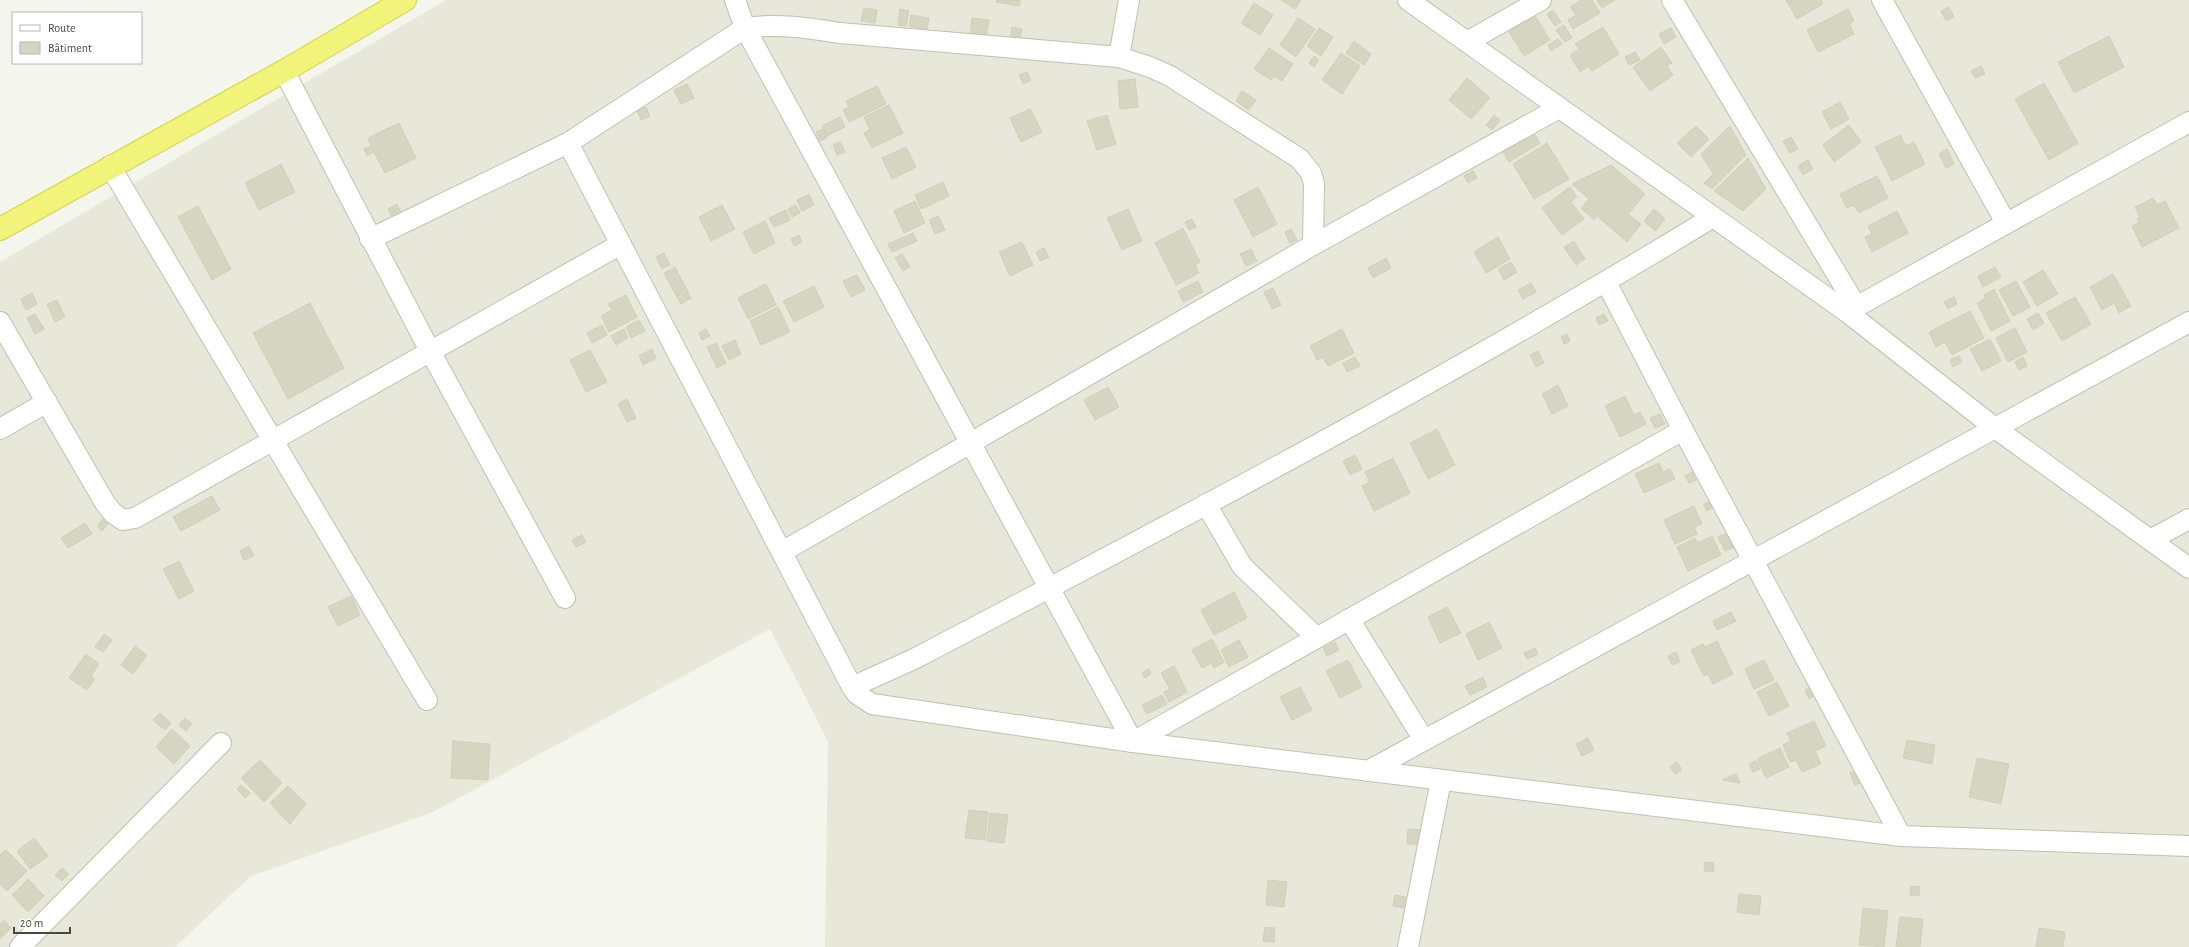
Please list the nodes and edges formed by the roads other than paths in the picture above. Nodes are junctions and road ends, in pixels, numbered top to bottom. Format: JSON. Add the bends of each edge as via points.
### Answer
{"nodes":[{"id":1,"x":405,"y":0,"type":"edge"},
{"id":2,"x":735,"y":0,"type":"edge"},
{"id":3,"x":1129,"y":0,"type":"edge"},
{"id":4,"x":1408,"y":0,"type":"edge"},
{"id":5,"x":1540,"y":0,"type":"edge"},
{"id":6,"x":1672,"y":0,"type":"edge"},
{"id":7,"x":1882,"y":0,"type":"edge"},
{"id":8,"x":745,"y":28,"type":"junction"},
{"id":9,"x":1467,"y":42,"type":"junction"},
{"id":10,"x":1119,"y":57,"type":"junction"},
{"id":11,"x":284,"y":71,"type":"junction"},
{"id":12,"x":1559,"y":108,"type":"junction"},
{"id":13,"x":2189,"y":122,"type":"edge"},
{"id":14,"x":568,"y":143,"type":"junction"},
{"id":15,"x":110,"y":166,"type":"junction"},
{"id":16,"x":1713,"y":217,"type":"junction"},
{"id":17,"x":2006,"y":223,"type":"junction"},
{"id":18,"x":0,"y":229,"type":"edge"},
{"id":19,"x":370,"y":239,"type":"junction"},
{"id":20,"x":620,"y":244,"type":"junction"},
{"id":21,"x":1313,"y":245,"type":"junction"},
{"id":22,"x":1606,"y":282,"type":"junction"},
{"id":23,"x":1852,"y":309,"type":"junction"},
{"id":24,"x":0,"y":322,"type":"edge"},
{"id":25,"x":2189,"y":322,"type":"edge"},
{"id":26,"x":430,"y":351,"type":"junction"},
{"id":27,"x":48,"y":402,"type":"junction"},
{"id":28,"x":1995,"y":428,"type":"junction"},
{"id":29,"x":0,"y":429,"type":"edge"},
{"id":30,"x":1683,"y":430,"type":"junction"},
{"id":31,"x":273,"y":440,"type":"junction"},
{"id":32,"x":970,"y":445,"type":"junction"},
{"id":33,"x":1206,"y":504,"type":"junction"},
{"id":34,"x":2189,"y":519,"type":"edge"},
{"id":35,"x":2150,"y":540,"type":"junction"},
{"id":36,"x":782,"y":552,"type":"junction"},
{"id":37,"x":1754,"y":560,"type":"junction"},
{"id":38,"x":2189,"y":568,"type":"edge"},
{"id":39,"x":1048,"y":588,"type":"junction"},
{"id":40,"x":565,"y":598,"type":"dead end"},
{"id":41,"x":1350,"y":619,"type":"junction"},
{"id":42,"x":1317,"y":638,"type":"junction"},
{"id":43,"x":852,"y":687,"type":"junction"},
{"id":44,"x":427,"y":700,"type":"dead end"},
{"id":45,"x":1424,"y":740,"type":"junction"},
{"id":46,"x":1133,"y":742,"type":"junction"},
{"id":47,"x":221,"y":743,"type":"dead end"},
{"id":48,"x":1368,"y":770,"type":"junction"},
{"id":49,"x":1441,"y":780,"type":"junction"},
{"id":50,"x":1901,"y":836,"type":"junction"},
{"id":51,"x":2189,"y":846,"type":"edge"},
{"id":52,"x":20,"y":947,"type":"edge"},
{"id":53,"x":1408,"y":947,"type":"edge"}],
"edges":[{"from":1,"to":11,"type":"highway"},
{"from":2,"to":8,"type":"street"},
{"from":3,"to":10,"type":"street"},
{"from":4,"to":9,"type":"street"},
{"from":5,"to":9,"type":"street"},
{"from":6,"to":23,"type":"street"},
{"from":7,"to":17,"type":"street"},
{"from":8,"to":10,"type":"street","via":[[761,25],[803,27]]},
{"from":8,"to":14,"type":"street"},
{"from":8,"to":32,"type":"street"},
{"from":9,"to":12,"type":"street"},
{"from":10,"to":21,"type":"street","via":[[1170,76],[1300,159],[1311,173],[1314,184]]},
{"from":11,"to":15,"type":"highway"},
{"from":11,"to":19,"type":"street"},
{"from":12,"to":16,"type":"street"},
{"from":12,"to":21,"type":"street"},
{"from":13,"to":17,"type":"street"},
{"from":14,"to":19,"type":"street"},
{"from":14,"to":20,"type":"street"},
{"from":15,"to":18,"type":"highway"},
{"from":15,"to":31,"type":"street"},
{"from":16,"to":22,"type":"street"},
{"from":16,"to":23,"type":"street"},
{"from":17,"to":23,"type":"street"},
{"from":19,"to":26,"type":"street"},
{"from":20,"to":26,"type":"street"},
{"from":20,"to":36,"type":"street"},
{"from":21,"to":32,"type":"street"},
{"from":22,"to":30,"type":"street"},
{"from":22,"to":33,"type":"street","via":[[1319,444]]},
{"from":23,"to":28,"type":"street"},
{"from":24,"to":27,"type":"street"},
{"from":25,"to":28,"type":"street"},
{"from":26,"to":31,"type":"street"},
{"from":26,"to":40,"type":"street"},
{"from":27,"to":29,"type":"street"},
{"from":27,"to":31,"type":"street","via":[[104,503],[123,520],[135,518]]},
{"from":28,"to":35,"type":"street"},
{"from":28,"to":37,"type":"street"},
{"from":30,"to":37,"type":"street"},
{"from":30,"to":41,"type":"street"},
{"from":31,"to":44,"type":"street"},
{"from":32,"to":36,"type":"street"},
{"from":32,"to":39,"type":"street"},
{"from":33,"to":39,"type":"street"},
{"from":33,"to":42,"type":"street","via":[[1242,566]]},
{"from":34,"to":35,"type":"street"},
{"from":35,"to":38,"type":"street"},
{"from":36,"to":43,"type":"street"},
{"from":37,"to":45,"type":"street"},
{"from":37,"to":50,"type":"street"},
{"from":39,"to":43,"type":"street","via":[[914,659]]},
{"from":39,"to":46,"type":"street"},
{"from":41,"to":42,"type":"street"},
{"from":41,"to":45,"type":"street"},
{"from":42,"to":46,"type":"street"},
{"from":43,"to":46,"type":"street","via":[[857,694],[872,704]]},
{"from":45,"to":48,"type":"street"},
{"from":46,"to":48,"type":"street"},
{"from":47,"to":52,"type":"street"},
{"from":48,"to":49,"type":"street"},
{"from":49,"to":50,"type":"street"},
{"from":49,"to":53,"type":"street"},
{"from":50,"to":51,"type":"street"}]}
